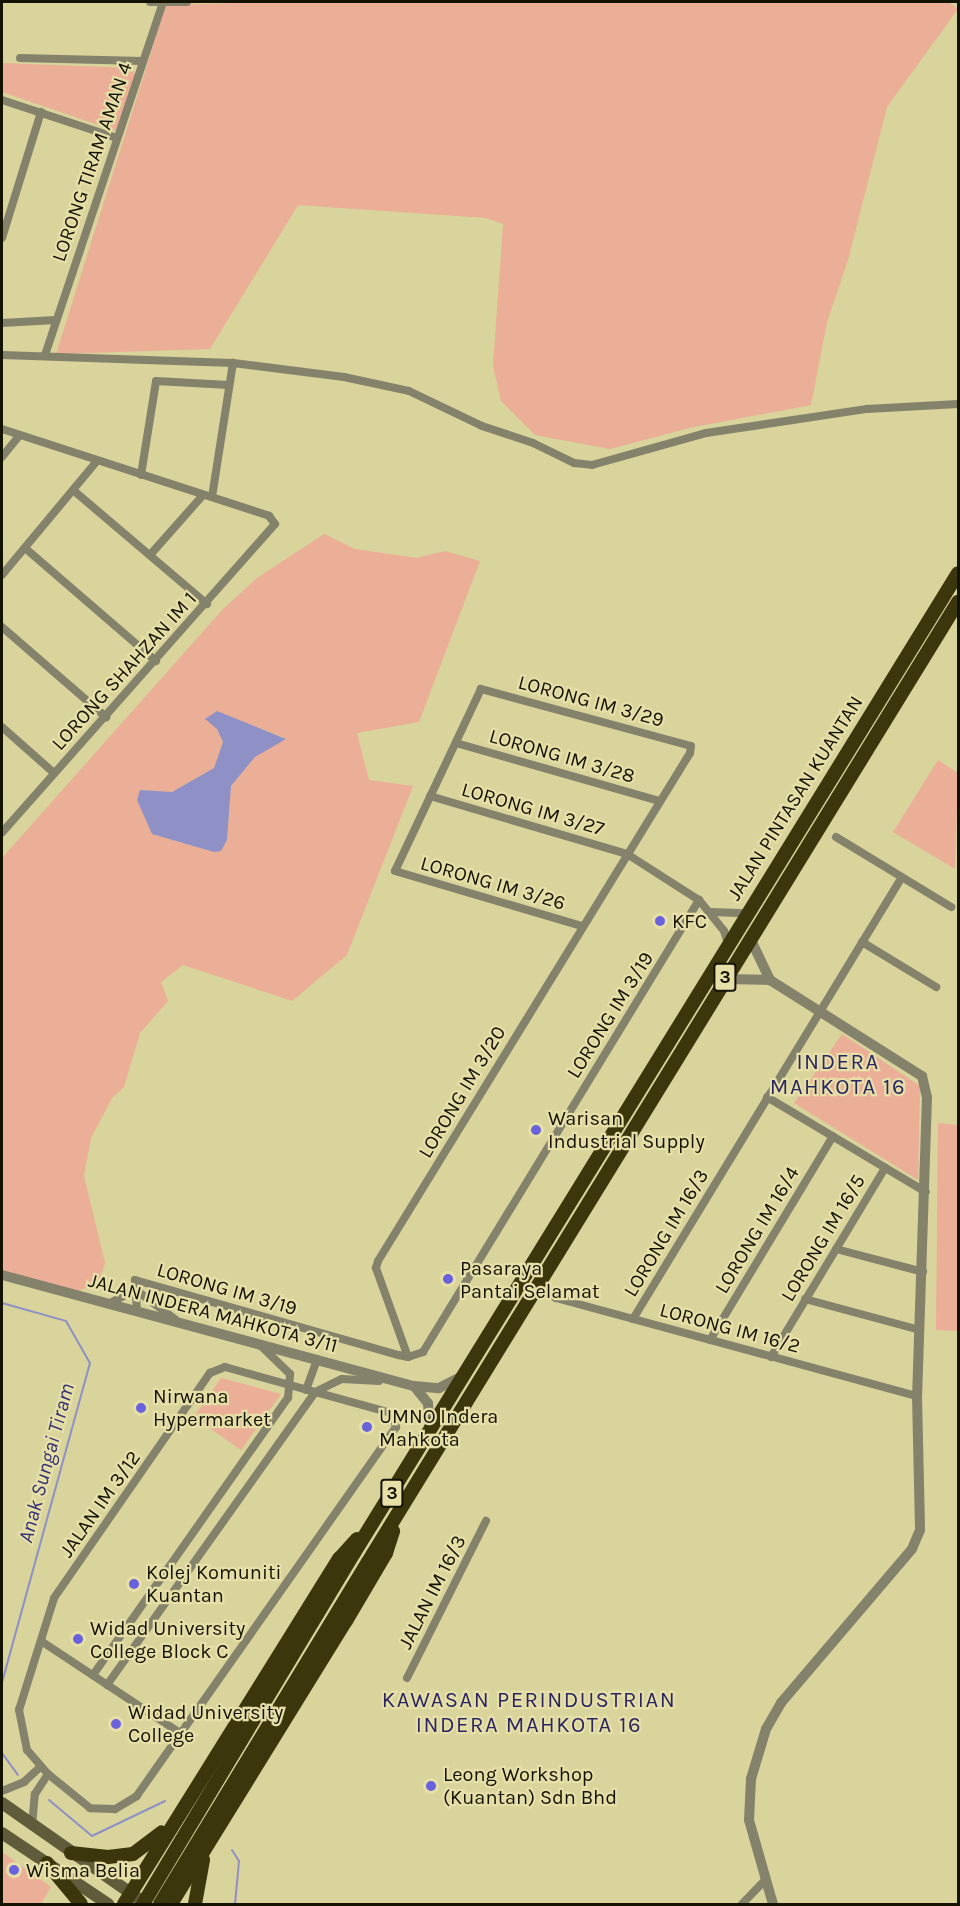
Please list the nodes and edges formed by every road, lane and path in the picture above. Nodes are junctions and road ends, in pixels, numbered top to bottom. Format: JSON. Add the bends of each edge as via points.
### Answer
{"nodes":[{"id":1,"x":150,"y":2,"type":"edge"},
{"id":2,"x":163,"y":2,"type":"edge"},
{"id":3,"x":187,"y":2,"type":"edge"},
{"id":4,"x":20,"y":58,"type":"dead end"},
{"id":5,"x":143,"y":61,"type":"junction"},
{"id":6,"x":2,"y":100,"type":"edge"},
{"id":7,"x":41,"y":112,"type":"junction"},
{"id":8,"x":117,"y":138,"type":"junction"},
{"id":9,"x":2,"y":238,"type":"edge"},
{"id":10,"x":56,"y":320,"type":"junction"},
{"id":11,"x":2,"y":323,"type":"edge"},
{"id":12,"x":2,"y":355,"type":"edge"},
{"id":13,"x":45,"y":355,"type":"junction"},
{"id":14,"x":233,"y":363,"type":"junction"},
{"id":15,"x":229,"y":385,"type":"junction"},
{"id":16,"x":958,"y":404,"type":"edge"},
{"id":17,"x":2,"y":429,"type":"edge"},
{"id":18,"x":20,"y":435,"type":"junction"},
{"id":19,"x":2,"y":457,"type":"edge"},
{"id":20,"x":97,"y":461,"type":"junction"},
{"id":21,"x":141,"y":475,"type":"junction"},
{"id":22,"x":73,"y":490,"type":"junction"},
{"id":23,"x":207,"y":496,"type":"junction"},
{"id":24,"x":25,"y":548,"type":"junction"},
{"id":25,"x":150,"y":555,"type":"junction"},
{"id":26,"x":958,"y":573,"type":"edge"},
{"id":27,"x":2,"y":575,"type":"edge"},
{"id":28,"x":958,"y":602,"type":"edge"},
{"id":29,"x":207,"y":604,"type":"junction"},
{"id":30,"x":2,"y":627,"type":"edge"},
{"id":31,"x":156,"y":661,"type":"junction"},
{"id":32,"x":106,"y":717,"type":"junction"},
{"id":33,"x":2,"y":727,"type":"edge"},
{"id":34,"x":456,"y":743,"type":"junction"},
{"id":35,"x":691,"y":746,"type":"joint"},
{"id":36,"x":54,"y":773,"type":"junction"},
{"id":37,"x":430,"y":796,"type":"junction"},
{"id":38,"x":659,"y":801,"type":"junction"},
{"id":39,"x":2,"y":830,"type":"edge"},
{"id":40,"x":836,"y":837,"type":"dead end"},
{"id":41,"x":627,"y":854,"type":"junction"},
{"id":42,"x":902,"y":878,"type":"junction"},
{"id":43,"x":699,"y":900,"type":"junction"},
{"id":44,"x":951,"y":908,"type":"dead end"},
{"id":45,"x":710,"y":912,"type":"junction"},
{"id":46,"x":746,"y":913,"type":"junction"},
{"id":47,"x":582,"y":926,"type":"junction"},
{"id":48,"x":750,"y":938,"type":"junction"},
{"id":49,"x":862,"y":942,"type":"junction"},
{"id":50,"x":728,"y":943,"type":"junction"},
{"id":51,"x":724,"y":979,"type":"junction"},
{"id":52,"x":770,"y":980,"type":"junction"},
{"id":53,"x":936,"y":987,"type":"dead end"},
{"id":54,"x":820,"y":1011,"type":"junction"},
{"id":55,"x":767,"y":1097,"type":"junction"},
{"id":56,"x":833,"y":1136,"type":"junction"},
{"id":57,"x":885,"y":1168,"type":"junction"},
{"id":58,"x":926,"y":1192,"type":"junction"},
{"id":59,"x":836,"y":1249,"type":"junction"},
{"id":60,"x":923,"y":1272,"type":"junction"},
{"id":61,"x":2,"y":1275,"type":"edge"},
{"id":62,"x":136,"y":1285,"type":"junction"},
{"id":63,"x":537,"y":1287,"type":"junction"},
{"id":64,"x":805,"y":1299,"type":"junction"},
{"id":65,"x":108,"y":1304,"type":"junction"},
{"id":66,"x":137,"y":1311,"type":"junction"},
{"id":67,"x":633,"y":1319,"type":"junction"},
{"id":68,"x":176,"y":1320,"type":"junction"},
{"id":69,"x":920,"y":1330,"type":"junction"},
{"id":70,"x":244,"y":1338,"type":"junction"},
{"id":71,"x":710,"y":1340,"type":"junction"},
{"id":72,"x":408,"y":1357,"type":"junction"},
{"id":73,"x":771,"y":1357,"type":"junction"},
{"id":74,"x":317,"y":1359,"type":"junction"},
{"id":75,"x":466,"y":1374,"type":"junction"},
{"id":76,"x":394,"y":1381,"type":"junction"},
{"id":77,"x":292,"y":1386,"type":"junction"},
{"id":78,"x":414,"y":1386,"type":"junction"},
{"id":79,"x":306,"y":1389,"type":"junction"},
{"id":80,"x":315,"y":1392,"type":"junction"},
{"id":81,"x":917,"y":1396,"type":"junction"},
{"id":82,"x":430,"y":1432,"type":"junction"},
{"id":83,"x":402,"y":1507,"type":"junction"},
{"id":84,"x":377,"y":1516,"type":"junction"},
{"id":85,"x":486,"y":1521,"type":"dead end"},
{"id":86,"x":181,"y":1550,"type":"junction"},
{"id":87,"x":195,"y":1560,"type":"junction"},
{"id":88,"x":41,"y":1641,"type":"junction"},
{"id":89,"x":93,"y":1675,"type":"junction"},
{"id":90,"x":407,"y":1678,"type":"dead end"},
{"id":91,"x":107,"y":1685,"type":"junction"},
{"id":92,"x":180,"y":1733,"type":"junction"},
{"id":93,"x":41,"y":1766,"type":"junction"},
{"id":94,"x":48,"y":1774,"type":"junction"},
{"id":95,"x":2,"y":1791,"type":"edge"},
{"id":96,"x":2,"y":1803,"type":"edge"},
{"id":97,"x":184,"y":1809,"type":"junction"},
{"id":98,"x":32,"y":1826,"type":"junction"},
{"id":99,"x":2,"y":1833,"type":"edge"},
{"id":100,"x":207,"y":1846,"type":"junction"},
{"id":101,"x":71,"y":1852,"type":"junction"},
{"id":102,"x":47,"y":1863,"type":"junction"},
{"id":103,"x":146,"y":1870,"type":"junction"},
{"id":104,"x":765,"y":1880,"type":"junction"},
{"id":105,"x":182,"y":1886,"type":"junction"},
{"id":106,"x":128,"y":1899,"type":"edge"},
{"id":107,"x":81,"y":1905,"type":"edge"},
{"id":108,"x":108,"y":1905,"type":"edge"},
{"id":109,"x":144,"y":1905,"type":"edge"},
{"id":110,"x":160,"y":1905,"type":"edge"},
{"id":111,"x":171,"y":1905,"type":"edge"},
{"id":112,"x":195,"y":1905,"type":"edge"},
{"id":113,"x":742,"y":1905,"type":"edge"},
{"id":114,"x":773,"y":1905,"type":"edge"}],
"edges":[{"from":1,"to":2,"type":"street"},
{"from":2,"to":3,"type":"street"},
{"from":2,"to":5,"type":"street","name":"LORONG TIRAM AMAN 4"},
{"from":4,"to":5,"type":"street"},
{"from":5,"to":8,"type":"street","name":"LORONG TIRAM AMAN 4"},
{"from":6,"to":7,"type":"street"},
{"from":7,"to":8,"type":"street"},
{"from":7,"to":9,"type":"street"},
{"from":8,"to":10,"type":"street","name":"LORONG TIRAM AMAN 4"},
{"from":10,"to":11,"type":"street"},
{"from":10,"to":13,"type":"street","name":"LORONG TIRAM AMAN 4"},
{"from":12,"to":13,"type":"street"},
{"from":13,"to":14,"type":"street","via":[[124,362]]},
{"from":14,"to":15,"type":"street"},
{"from":14,"to":16,"type":"street","via":[[344,377],[409,391],[482,426],[533,443],[574,463],[592,465],[705,433],[867,409]]},
{"from":15,"to":21,"type":"street","via":[[156,381]]},
{"from":15,"to":23,"type":"street"},
{"from":17,"to":18,"type":"street"},
{"from":18,"to":19,"type":"street"},
{"from":18,"to":20,"type":"street"},
{"from":20,"to":21,"type":"street"},
{"from":20,"to":22,"type":"street"},
{"from":21,"to":23,"type":"street"},
{"from":22,"to":24,"type":"street"},
{"from":22,"to":25,"type":"street"},
{"from":23,"to":25,"type":"street"},
{"from":23,"to":29,"type":"street","name":"LORONG SHAHZAN IM 1","via":[[273,518],[275,524]]},
{"from":24,"to":27,"type":"street"},
{"from":24,"to":31,"type":"street"},
{"from":25,"to":29,"type":"street"},
{"from":26,"to":46,"type":"highway","name":"JALAN PINTASAN KUANTAN","number":"3"},
{"from":28,"to":48,"type":"highway","name":"JALAN PINTASAN KUANTAN","number":"3"},
{"from":29,"to":31,"type":"street","name":"LORONG SHAHZAN IM 1"},
{"from":30,"to":32,"type":"street"},
{"from":31,"to":32,"type":"street","name":"LORONG SHAHZAN IM 1"},
{"from":32,"to":36,"type":"street","name":"LORONG SHAHZAN IM 1"},
{"from":33,"to":36,"type":"street"},
{"from":34,"to":35,"type":"street","name":"LORONG IM 3/29","via":[[481,689]]},
{"from":34,"to":37,"type":"street"},
{"from":34,"to":38,"type":"street","name":"LORONG IM 3/28"},
{"from":35,"to":38,"type":"street","name":"LORONG IM 3/20"},
{"from":36,"to":39,"type":"street","name":"LORONG SHAHZAN IM 1"},
{"from":37,"to":41,"type":"street","name":"LORONG IM 3/27"},
{"from":37,"to":47,"type":"street","name":"LORONG IM 3/26","via":[[394,871]]},
{"from":38,"to":41,"type":"street","name":"LORONG IM 3/20"},
{"from":40,"to":42,"type":"street"},
{"from":41,"to":43,"type":"street","name":"LORONG IM 3/27"},
{"from":41,"to":47,"type":"street","name":"LORONG IM 3/20"},
{"from":42,"to":44,"type":"street"},
{"from":42,"to":49,"type":"street","name":"LORONG IM 16/3"},
{"from":43,"to":45,"type":"street","name":"LORONG IM 3/27"},
{"from":43,"to":72,"type":"street","name":"LORONG IM 3/19","via":[[423,1352]]},
{"from":45,"to":46,"type":"street"},
{"from":45,"to":50,"type":"street","name":"LORONG IM 3/27"},
{"from":46,"to":50,"type":"highway","name":"JALAN PINTASAN KUANTAN","number":"3"},
{"from":47,"to":72,"type":"street","name":"LORONG IM 3/20","via":[[378,1262],[376,1268]]},
{"from":48,"to":51,"type":"highway","name":"JALAN PINTASAN KUANTAN","number":"3"},
{"from":48,"to":52,"type":"street"},
{"from":49,"to":53,"type":"street"},
{"from":49,"to":54,"type":"street","name":"LORONG IM 16/3"},
{"from":50,"to":75,"type":"highway","name":"JALAN PINTASAN KUANTAN","number":"3"},
{"from":51,"to":52,"type":"street"},
{"from":51,"to":63,"type":"highway","name":"JALAN PINTASAN KUANTAN","number":"3"},
{"from":52,"to":54,"type":"street"},
{"from":54,"to":55,"type":"street","name":"LORONG IM 16/3"},
{"from":54,"to":58,"type":"street","via":[[922,1076],[927,1097]]},
{"from":55,"to":56,"type":"street"},
{"from":55,"to":67,"type":"street","name":"LORONG IM 16/3"},
{"from":56,"to":57,"type":"street"},
{"from":56,"to":71,"type":"street","name":"LORONG IM 16/4"},
{"from":57,"to":58,"type":"street"},
{"from":57,"to":59,"type":"street","name":"LORONG IM 16/5"},
{"from":58,"to":60,"type":"street"},
{"from":59,"to":60,"type":"street"},
{"from":59,"to":64,"type":"street","name":"LORONG IM 16/5"},
{"from":60,"to":69,"type":"street"},
{"from":61,"to":65,"type":"street","name":"JALAN INDERA MAHKOTA 3/11"},
{"from":62,"to":65,"type":"street"},
{"from":62,"to":66,"type":"street"},
{"from":62,"to":68,"type":"street"},
{"from":62,"to":72,"type":"street","name":"LORONG IM 3/19"},
{"from":63,"to":67,"type":"street","name":"LORONG IM 16/2","via":[[556,1298]]},
{"from":63,"to":83,"type":"highway","name":"JALAN PINTASAN KUANTAN","number":"3"},
{"from":64,"to":69,"type":"street"},
{"from":64,"to":73,"type":"street","name":"LORONG IM 16/5"},
{"from":65,"to":66,"type":"street","name":"JALAN INDERA MAHKOTA 3/11"},
{"from":66,"to":68,"type":"street","name":"JALAN INDERA MAHKOTA 3/11"},
{"from":67,"to":71,"type":"street","name":"LORONG IM 16/2"},
{"from":68,"to":70,"type":"street","name":"JALAN INDERA MAHKOTA 3/11"},
{"from":69,"to":81,"type":"street"},
{"from":70,"to":74,"type":"street","name":"JALAN INDERA MAHKOTA 3/11"},
{"from":70,"to":77,"type":"street","via":[[279,1361],[290,1374]]},
{"from":71,"to":73,"type":"street","name":"LORONG IM 16/2"},
{"from":73,"to":81,"type":"street","name":"LORONG IM 16/2"},
{"from":74,"to":76,"type":"street","name":"JALAN INDERA MAHKOTA 3/11"},
{"from":74,"to":79,"type":"street"},
{"from":75,"to":78,"type":"street","name":"JALAN INDERA MAHKOTA 3/11","via":[[439,1388]]},
{"from":75,"to":82,"type":"highway","name":"JALAN PINTASAN KUANTAN","number":"3"},
{"from":76,"to":78,"type":"street","name":"JALAN INDERA MAHKOTA 3/11"},
{"from":76,"to":80,"type":"street","via":[[342,1379]]},
{"from":77,"to":79,"type":"street","name":"JALAN IM 3/12"},
{"from":77,"to":86,"type":"street","via":[[288,1398]]},
{"from":77,"to":88,"type":"street","name":"JALAN IM 3/12","via":[[225,1367],[210,1373],[54,1598]]},
{"from":78,"to":82,"type":"street","via":[[428,1402]]},
{"from":79,"to":80,"type":"street","name":"JALAN IM 3/12"},
{"from":80,"to":87,"type":"street"},
{"from":80,"to":92,"type":"street","name":"JALAN IM 3/12","via":[[391,1413],[396,1427]]},
{"from":81,"to":104,"type":"street","via":[[917,1540],[781,1703],[766,1729],[751,1779],[748,1820]]},
{"from":82,"to":84,"type":"highway","name":"JALAN PINTASAN KUANTAN","number":"3"},
{"from":83,"to":100,"type":"highway","via":[[386,1553]]},
{"from":83,"to":110,"type":"highway","name":"JALAN PINTASAN KUANTAN","number":"3","bridge":true},
{"from":84,"to":97,"type":"highway","via":[[339,1559]]},
{"from":84,"to":109,"type":"highway","name":"JALAN PINTASAN KUANTAN","number":"3","bridge":true},
{"from":85,"to":90,"type":"street","name":"JALAN IM 16/3"},
{"from":86,"to":87,"type":"street"},
{"from":86,"to":89,"type":"street"},
{"from":87,"to":91,"type":"street"},
{"from":88,"to":89,"type":"street"},
{"from":88,"to":93,"type":"street","name":"JALAN IM 3/12","via":[[18,1718],[27,1750]]},
{"from":89,"to":91,"type":"street"},
{"from":91,"to":92,"type":"street"},
{"from":92,"to":94,"type":"street","name":"JALAN IM 3/12","via":[[137,1796],[115,1809],[90,1808]]},
{"from":93,"to":94,"type":"street","name":"JALAN IM 3/12"},
{"from":93,"to":95,"type":"street","via":[[24,1782]]},
{"from":94,"to":98,"type":"street","via":[[35,1794]]},
{"from":96,"to":98,"type":"main road"},
{"from":97,"to":101,"type":"highway","via":[[151,1844],[133,1854],[108,1857]]},
{"from":97,"to":103,"type":"highway"},
{"from":98,"to":101,"type":"main road"},
{"from":99,"to":102,"type":"main road"},
{"from":100,"to":105,"type":"highway"},
{"from":100,"to":112,"type":"highway"},
{"from":101,"to":106,"type":"main road"},
{"from":102,"to":107,"type":"highway"},
{"from":102,"to":108,"type":"main road"},
{"from":103,"to":105,"type":"highway","via":[[147,1886],[158,1896],[173,1895]]},
{"from":103,"to":106,"type":"highway"},
{"from":104,"to":113,"type":"street"},
{"from":104,"to":114,"type":"street"},
{"from":105,"to":111,"type":"highway"},
{"from":106,"to":109,"type":"main road"}]}
